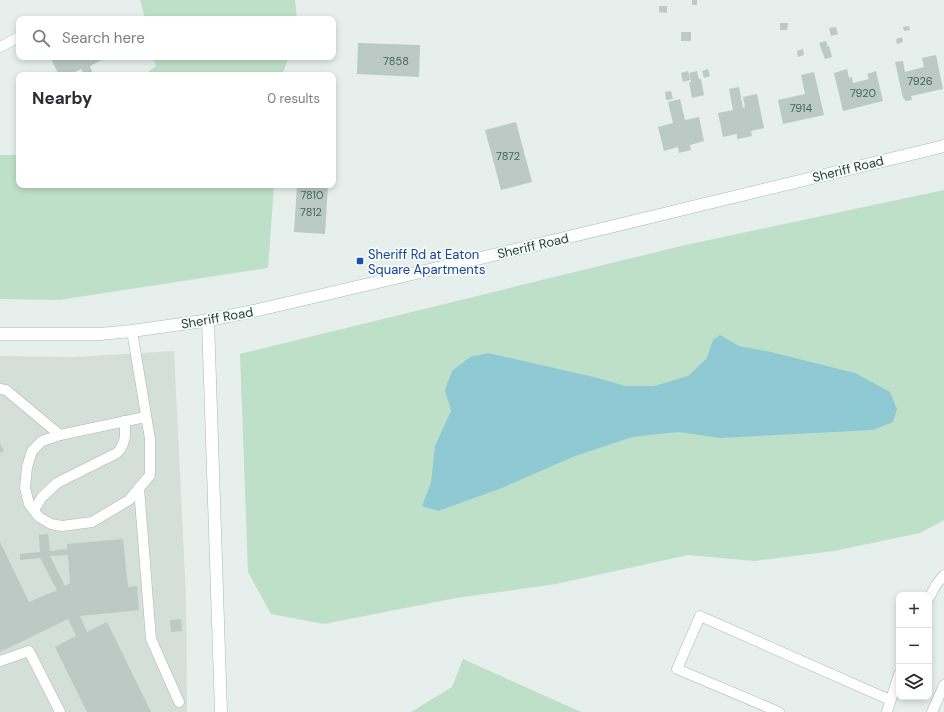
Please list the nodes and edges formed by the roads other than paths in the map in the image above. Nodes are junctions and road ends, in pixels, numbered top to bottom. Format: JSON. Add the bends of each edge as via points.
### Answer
{"nodes":[{"id":1,"x":16,"y":39,"type":"edge"},
{"id":2,"x":0,"y":47,"type":"edge"},
{"id":3,"x":944,"y":146,"type":"edge"},
{"id":4,"x":208,"y":320,"type":"junction"},
{"id":5,"x":132,"y":331,"type":"junction"},
{"id":6,"x":0,"y":334,"type":"edge"},
{"id":7,"x":0,"y":389,"type":"edge"},
{"id":8,"x":145,"y":417,"type":"junction"},
{"id":9,"x":124,"y":421,"type":"junction"},
{"id":10,"x":60,"y":435,"type":"junction"},
{"id":11,"x":139,"y":488,"type":"junction"},
{"id":12,"x":34,"y":510,"type":"junction"},
{"id":13,"x":944,"y":575,"type":"edge"},
{"id":14,"x":932,"y":592,"type":"edge"},
{"id":15,"x":0,"y":661,"type":"edge"},
{"id":16,"x":896,"y":683,"type":"edge"},
{"id":17,"x":944,"y":684,"type":"edge"},
{"id":18,"x":890,"y":700,"type":"junction"},
{"id":19,"x":179,"y":702,"type":"dead end"},
{"id":20,"x":60,"y":712,"type":"edge"},
{"id":21,"x":221,"y":712,"type":"edge"},
{"id":22,"x":779,"y":712,"type":"edge"},
{"id":23,"x":887,"y":712,"type":"edge"},
{"id":24,"x":932,"y":712,"type":"edge"}],
"edges":[{"from":1,"to":2,"type":"lane"},
{"from":3,"to":4,"type":"main road","name":"Sheriff Road","via":[[515,250]]},
{"from":4,"to":5,"type":"main road","name":"Sheriff Road"},
{"from":4,"to":21,"type":"main road"},
{"from":5,"to":6,"type":"main road","name":"Sheriff Road","via":[[100,334]]},
{"from":5,"to":8,"type":"lane"},
{"from":7,"to":10,"type":"lane","via":[[6,390]]},
{"from":8,"to":9,"type":"lane"},
{"from":8,"to":11,"type":"lane","via":[[150,439],[150,475]]},
{"from":9,"to":10,"type":"lane"},
{"from":9,"to":12,"type":"lane","via":[[126,434],[117,453],[57,483],[42,497]]},
{"from":10,"to":12,"type":"lane","via":[[42,441],[32,451],[28,462],[25,488],[29,504]]},
{"from":11,"to":12,"type":"lane","via":[[129,500],[92,522],[62,526],[51,524],[39,517]]},
{"from":11,"to":19,"type":"lane","via":[[151,639]]},
{"from":13,"to":14,"type":"lane"},
{"from":15,"to":20,"type":"lane","via":[[29,651]]},
{"from":16,"to":18,"type":"lane"},
{"from":17,"to":24,"type":"lane"},
{"from":18,"to":22,"type":"lane","via":[[700,616],[677,669]]},
{"from":18,"to":23,"type":"lane"}]}
